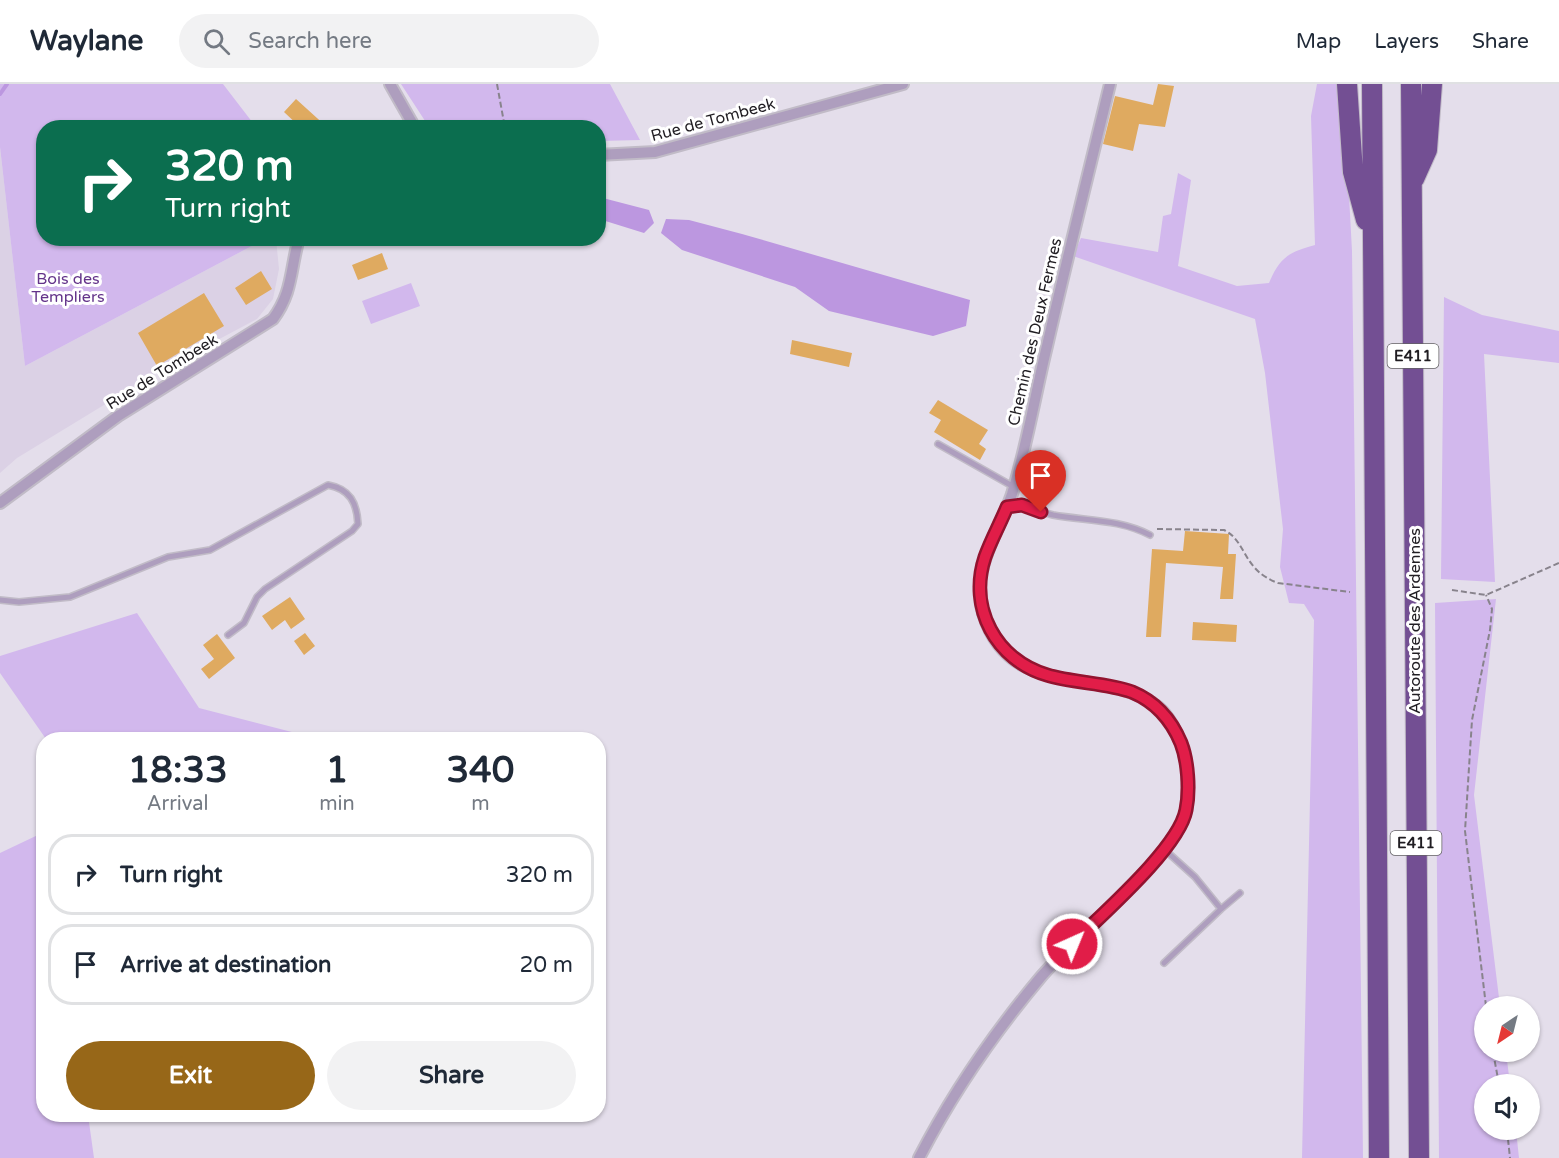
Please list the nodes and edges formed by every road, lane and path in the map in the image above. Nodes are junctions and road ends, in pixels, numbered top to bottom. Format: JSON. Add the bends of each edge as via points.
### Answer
{"nodes":[{"id":1,"x":390,"y":84,"type":"edge"},
{"id":2,"x":497,"y":84,"type":"edge"},
{"id":3,"x":903,"y":84,"type":"edge"},
{"id":4,"x":1110,"y":84,"type":"edge"},
{"id":5,"x":1347,"y":84,"type":"edge"},
{"id":6,"x":1372,"y":84,"type":"edge"},
{"id":7,"x":1411,"y":84,"type":"edge"},
{"id":8,"x":1432,"y":84,"type":"edge"},
{"id":9,"x":410,"y":120,"type":"edge"},
{"id":10,"x":504,"y":120,"type":"edge"},
{"id":11,"x":606,"y":155,"type":"edge"},
{"id":12,"x":1411,"y":184,"type":"junction"},
{"id":13,"x":298,"y":246,"type":"edge"},
{"id":14,"x":1373,"y":250,"type":"junction"},
{"id":15,"x":938,"y":444,"type":"dead end"},
{"id":16,"x":1014,"y":488,"type":"junction"},
{"id":17,"x":0,"y":503,"type":"edge"},
{"id":18,"x":1007,"y":507,"type":"junction"},
{"id":19,"x":1168,"y":530,"type":"dead end"},
{"id":20,"x":1150,"y":535,"type":"dead end"},
{"id":21,"x":1559,"y":563,"type":"edge"},
{"id":22,"x":1452,"y":590,"type":"dead end"},
{"id":23,"x":1350,"y":592,"type":"dead end"},
{"id":24,"x":1486,"y":595,"type":"junction"},
{"id":25,"x":0,"y":600,"type":"edge"},
{"id":26,"x":228,"y":635,"type":"dead end"},
{"id":27,"x":1165,"y":850,"type":"junction"},
{"id":28,"x":1239,"y":892,"type":"dead end"},
{"id":29,"x":1221,"y":909,"type":"junction"},
{"id":30,"x":1164,"y":963,"type":"dead end"},
{"id":31,"x":1485,"y":996,"type":"edge"},
{"id":32,"x":1508,"y":1140,"type":"edge"},
{"id":33,"x":919,"y":1158,"type":"edge"},
{"id":34,"x":1379,"y":1158,"type":"edge"},
{"id":35,"x":1419,"y":1158,"type":"edge"},
{"id":36,"x":1510,"y":1158,"type":"edge"}],
"edges":[{"from":1,"to":9,"type":"street"},
{"from":2,"to":10,"type":"path"},
{"from":3,"to":11,"type":"street","name":"Rue de Tombeek","via":[[655,152]]},
{"from":4,"to":16,"type":"street","name":"Chemin des Deux Fermes"},
{"from":5,"to":14,"type":"highway","via":[[1353,172]]},
{"from":6,"to":14,"type":"highway","number":"E411"},
{"from":7,"to":12,"type":"highway","name":"Autoroute des Ardennes","number":"E411"},
{"from":8,"to":12,"type":"highway","via":[[1427,150]]},
{"from":12,"to":35,"type":"highway","name":"Autoroute des Ardennes","number":"E411"},
{"from":13,"to":17,"type":"street","name":"Rue de Tombeek","via":[[290,288],[273,319],[117,416]]},
{"from":14,"to":34,"type":"highway","number":"E411"},
{"from":15,"to":16,"type":"lane"},
{"from":16,"to":18,"type":"street","name":"Chemin des Deux Fermes"},
{"from":18,"to":20,"type":"lane","via":[[1022,505],[1053,515],[1111,521]]},
{"from":18,"to":27,"type":"street","name":"Chemin des Deux Fermes","via":[[985,557],[981,574],[982,612],[1004,651],[1020,664],[1046,675],[1131,692],[1166,716],[1186,756],[1186,811]]},
{"from":19,"to":23,"type":"path","via":[[1224,530],[1233,536],[1251,566],[1268,580]]},
{"from":21,"to":24,"type":"path"},
{"from":22,"to":24,"type":"path"},
{"from":24,"to":31,"type":"path","via":[[1492,609],[1472,720],[1465,831]]},
{"from":25,"to":26,"type":"lane","via":[[70,597],[168,557],[210,550],[328,485],[343,489],[352,497],[358,524],[265,589],[244,623]]},
{"from":27,"to":29,"type":"lane","via":[[1195,877]]},
{"from":27,"to":33,"type":"street","name":"Chemin des Deux Fermes","via":[[1041,977],[959,1088]]},
{"from":28,"to":29,"type":"lane"},
{"from":29,"to":30,"type":"lane"},
{"from":32,"to":36,"type":"path"}]}
